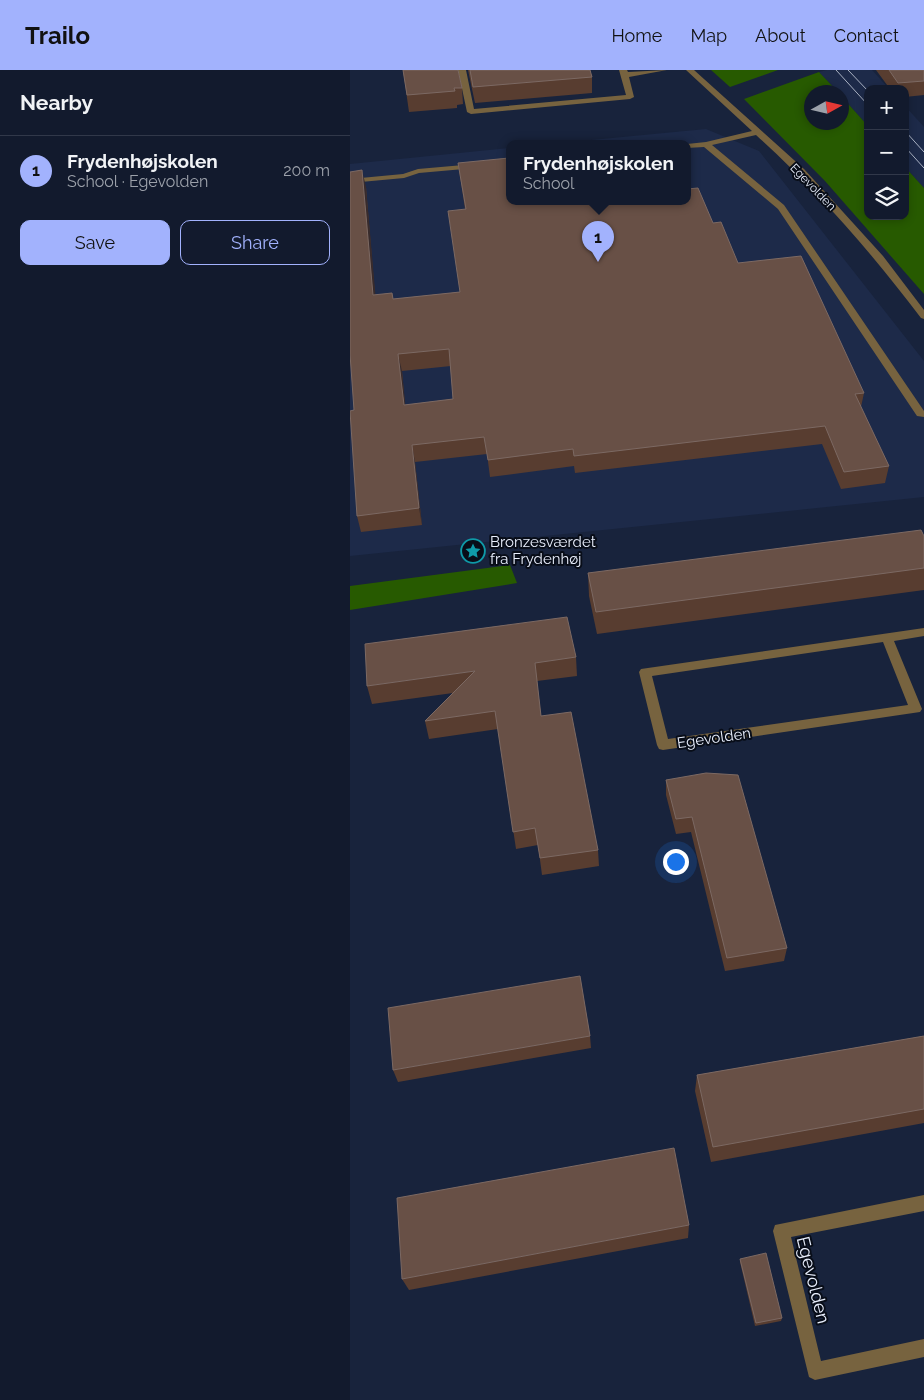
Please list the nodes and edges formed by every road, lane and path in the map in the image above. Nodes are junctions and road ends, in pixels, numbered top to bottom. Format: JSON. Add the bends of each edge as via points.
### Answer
{"nodes":[{"id":1,"x":462,"y":70,"type":"edge"},
{"id":2,"x":663,"y":70,"type":"edge"},
{"id":3,"x":690,"y":70,"type":"edge"},
{"id":4,"x":624,"y":73,"type":"edge"},
{"id":5,"x":757,"y":132,"type":"junction"},
{"id":6,"x":706,"y":144,"type":"junction"},
{"id":7,"x":691,"y":146,"type":"edge"},
{"id":8,"x":506,"y":162,"type":"edge"},
{"id":9,"x":350,"y":181,"type":"edge"},
{"id":10,"x":924,"y":316,"type":"edge"},
{"id":11,"x":924,"y":414,"type":"edge"},
{"id":12,"x":924,"y":632,"type":"edge"},
{"id":13,"x":887,"y":638,"type":"junction"},
{"id":14,"x":924,"y":1203,"type":"edge"},
{"id":15,"x":924,"y":1348,"type":"edge"}],
"edges":[{"from":1,"to":4,"type":"street","via":[[471,112],[630,97]]},
{"from":2,"to":4,"type":"street"},
{"from":3,"to":5,"type":"street","name":"Egevolden"},
{"from":5,"to":6,"type":"street"},
{"from":5,"to":10,"type":"street","name":"Egevolden","via":[[801,171],[873,251]]},
{"from":6,"to":7,"type":"street"},
{"from":6,"to":11,"type":"street","via":[[781,207]]},
{"from":8,"to":9,"type":"street"},
{"from":12,"to":13,"type":"street","name":"Egevolden"},
{"from":13,"to":13,"type":"street","name":"Egevolden","via":[[646,672],[663,746],[916,709]]},
{"from":14,"to":15,"type":"street","name":"Egevolden","via":[[781,1231],[815,1372]]}]}
